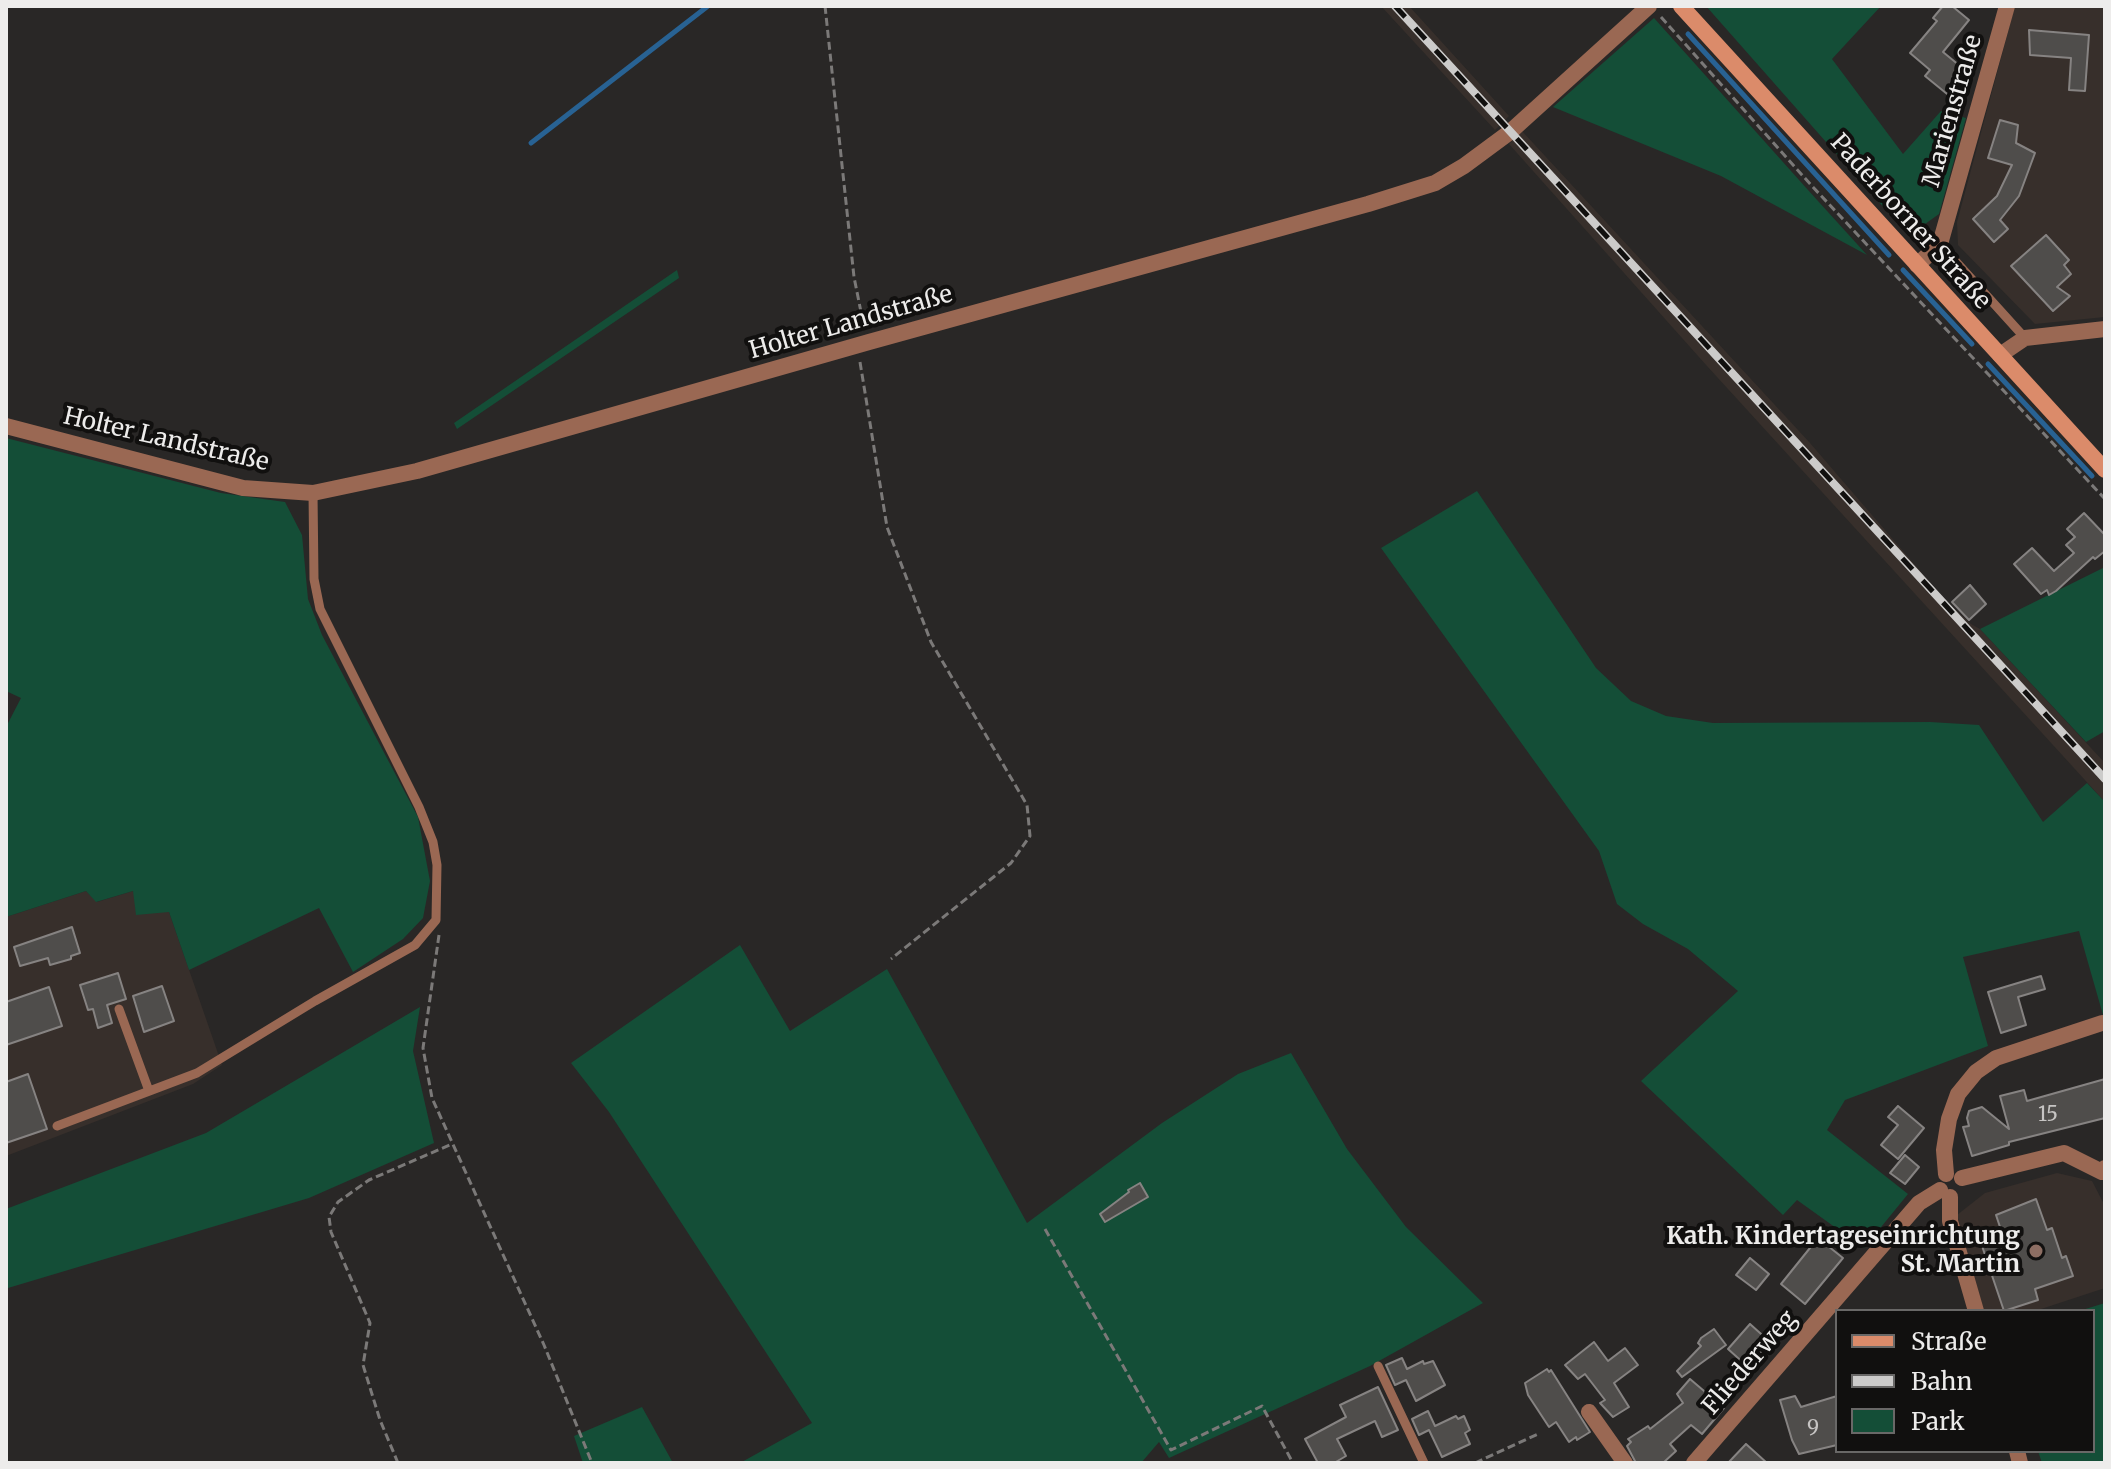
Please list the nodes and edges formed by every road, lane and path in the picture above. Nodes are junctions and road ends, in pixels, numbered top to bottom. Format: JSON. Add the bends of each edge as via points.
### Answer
{"nodes":[{"id":1,"x":825,"y":6,"type":"edge"},
{"id":2,"x":1681,"y":6,"type":"edge"},
{"id":3,"x":2007,"y":6,"type":"edge"},
{"id":4,"x":1655,"y":12,"type":"edge"},
{"id":5,"x":1940,"y":244,"type":"junction"},
{"id":6,"x":1917,"y":265,"type":"junction"},
{"id":7,"x":2105,"y":329,"type":"edge"},
{"id":8,"x":2025,"y":338,"type":"junction"},
{"id":9,"x":863,"y":344,"type":"junction"},
{"id":10,"x":2000,"y":355,"type":"junction"},
{"id":11,"x":6,"y":426,"type":"edge"},
{"id":12,"x":2105,"y":470,"type":"edge"},
{"id":13,"x":313,"y":493,"type":"junction"},
{"id":14,"x":2105,"y":499,"type":"edge"},
{"id":15,"x":436,"y":920,"type":"junction"},
{"id":16,"x":891,"y":959,"type":"dead end"},
{"id":17,"x":119,"y":1009,"type":"dead end"},
{"id":18,"x":2102,"y":1023,"type":"dead end"},
{"id":19,"x":149,"y":1091,"type":"junction"},
{"id":20,"x":57,"y":1126,"type":"dead end"},
{"id":21,"x":452,"y":1144,"type":"junction"},
{"id":22,"x":2104,"y":1173,"type":"edge"},
{"id":23,"x":1950,"y":1185,"type":"junction"},
{"id":24,"x":1045,"y":1229,"type":"dead end"},
{"id":25,"x":1975,"y":1309,"type":"edge"},
{"id":26,"x":1378,"y":1366,"type":"dead end"},
{"id":27,"x":1589,"y":1412,"type":"dead end"},
{"id":28,"x":1538,"y":1434,"type":"dead end"},
{"id":29,"x":398,"y":1463,"type":"edge"},
{"id":30,"x":592,"y":1463,"type":"edge"},
{"id":31,"x":1293,"y":1463,"type":"edge"},
{"id":32,"x":1424,"y":1463,"type":"edge"},
{"id":33,"x":1475,"y":1463,"type":"edge"},
{"id":34,"x":1625,"y":1463,"type":"edge"},
{"id":35,"x":1694,"y":1463,"type":"edge"}],
"edges":[{"from":1,"to":9,"type":"path"},
{"from":2,"to":6,"type":"main road","name":"Paderborner Straße"},
{"from":3,"to":5,"type":"street","name":"Marienstraße"},
{"from":4,"to":9,"type":"street","name":"Holter Landstraße","via":[[1510,132],[1435,183]]},
{"from":4,"to":14,"type":"path"},
{"from":5,"to":6,"type":"street"},
{"from":5,"to":8,"type":"lane"},
{"from":6,"to":10,"type":"main road","name":"Paderborner Straße"},
{"from":7,"to":8,"type":"street"},
{"from":8,"to":10,"type":"street"},
{"from":9,"to":13,"type":"street","name":"Holter Landstraße","via":[[417,471]]},
{"from":9,"to":16,"type":"path","via":[[887,527],[931,642],[1027,805],[1030,836],[1011,863]]},
{"from":10,"to":12,"type":"main road","name":"Paderborner Straße"},
{"from":11,"to":13,"type":"street","name":"Holter Landstraße","via":[[243,488]]},
{"from":13,"to":15,"type":"lane","via":[[314,579],[320,609],[433,842]]},
{"from":15,"to":19,"type":"lane","via":[[415,945],[197,1073]]},
{"from":15,"to":21,"type":"path","via":[[440,941],[423,1048],[432,1098]]},
{"from":17,"to":19,"type":"lane"},
{"from":18,"to":23,"type":"street","via":[[1996,1058],[1976,1072],[1958,1094],[1949,1119],[1944,1150]]},
{"from":19,"to":20,"type":"lane"},
{"from":21,"to":29,"type":"path","via":[[369,1180],[338,1202],[329,1217],[370,1323],[363,1365]]},
{"from":21,"to":30,"type":"path"},
{"from":22,"to":23,"type":"street","via":[[2064,1153]]},
{"from":23,"to":25,"type":"street","via":[[1950,1221]]},
{"from":23,"to":35,"type":"street","name":"Fliederweg","via":[[1919,1203]]},
{"from":24,"to":31,"type":"path","via":[[1171,1450],[1262,1406]]},
{"from":26,"to":32,"type":"lane"},
{"from":27,"to":34,"type":"street"},
{"from":28,"to":33,"type":"path"}]}
